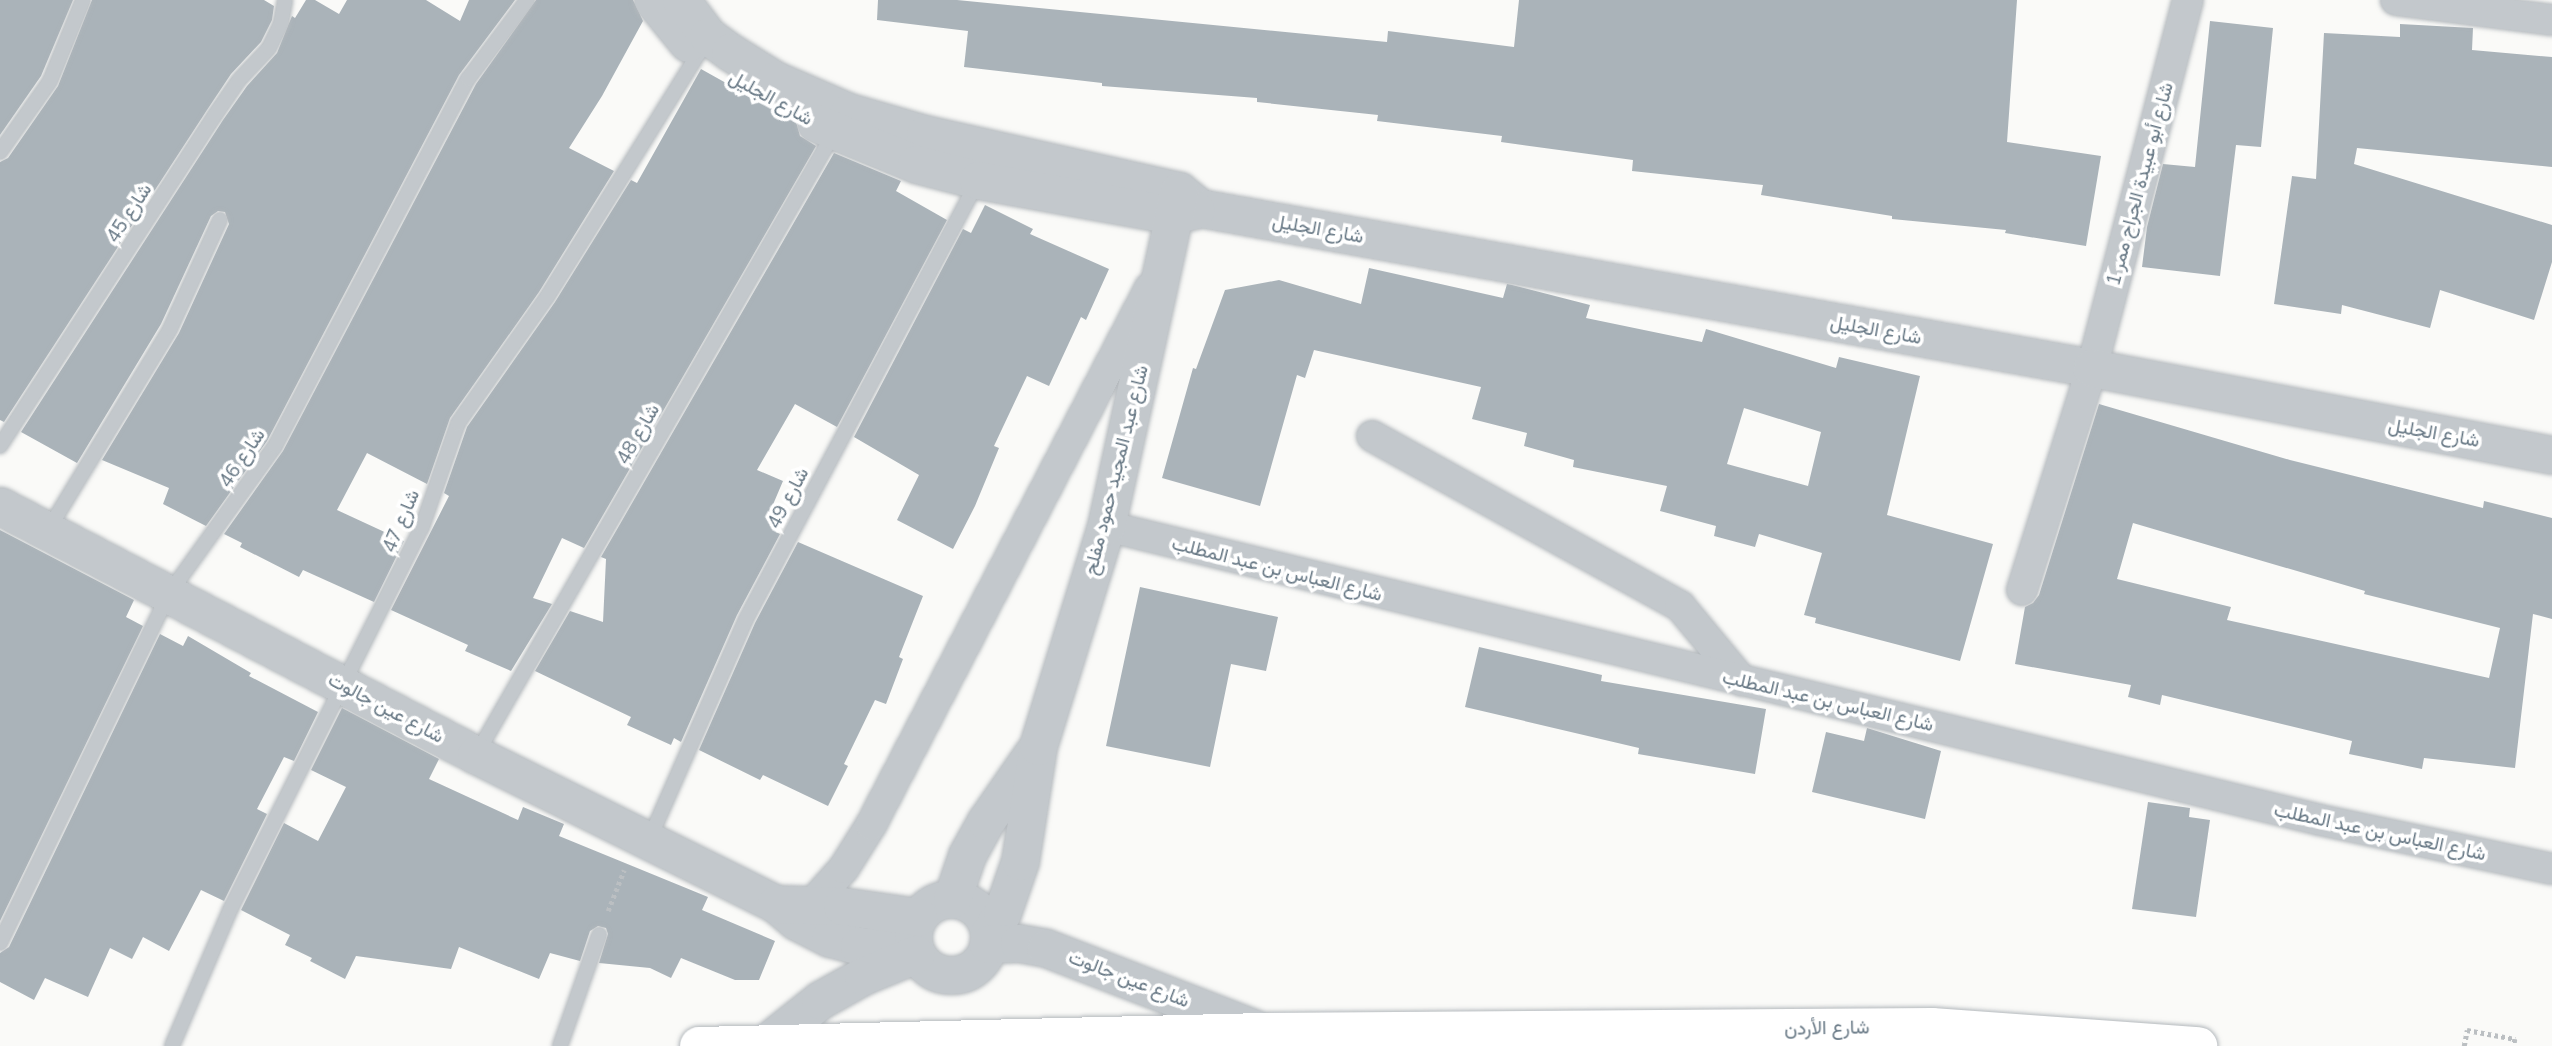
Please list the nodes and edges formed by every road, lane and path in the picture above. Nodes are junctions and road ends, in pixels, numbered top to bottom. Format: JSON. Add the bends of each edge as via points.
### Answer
{"nodes":[{"id":1,"x":83,"y":0,"type":"edge"},
{"id":2,"x":285,"y":0,"type":"edge"},
{"id":3,"x":527,"y":0,"type":"edge"},
{"id":4,"x":653,"y":0,"type":"edge"},
{"id":5,"x":681,"y":0,"type":"edge"},
{"id":6,"x":2189,"y":0,"type":"edge"},
{"id":7,"x":2396,"y":0,"type":"edge"},
{"id":8,"x":2552,"y":20,"type":"edge"},
{"id":9,"x":704,"y":46,"type":"junction"},
{"id":10,"x":834,"y":131,"type":"junction"},
{"id":11,"x":0,"y":152,"type":"edge"},
{"id":12,"x":978,"y":180,"type":"junction"},
{"id":13,"x":1184,"y":205,"type":"junction"},
{"id":14,"x":220,"y":219,"type":"dead end"},
{"id":15,"x":1166,"y":256,"type":"junction"},
{"id":16,"x":2092,"y":368,"type":"junction"},
{"id":17,"x":1371,"y":436,"type":"dead end"},
{"id":18,"x":0,"y":446,"type":"edge"},
{"id":19,"x":2552,"y":455,"type":"edge"},
{"id":20,"x":0,"y":506,"type":"edge"},
{"id":21,"x":1106,"y":526,"type":"junction"},
{"id":22,"x":47,"y":532,"type":"junction"},
{"id":23,"x":2022,"y":590,"type":"dead end"},
{"id":24,"x":168,"y":595,"type":"junction"},
{"id":25,"x":1742,"y":681,"type":"junction"},
{"id":26,"x":344,"y":686,"type":"junction"},
{"id":27,"x":1038,"y":746,"type":"junction"},
{"id":28,"x":476,"y":755,"type":"junction"},
{"id":29,"x":643,"y":839,"type":"junction"},
{"id":30,"x":2552,"y":869,"type":"edge"},
{"id":31,"x":952,"y":899,"type":"junction"},
{"id":32,"x":795,"y":910,"type":"junction"},
{"id":33,"x":599,"y":935,"type":"joint"},
{"id":34,"x":989,"y":939,"type":"junction"},
{"id":35,"x":916,"y":940,"type":"junction"},
{"id":36,"x":0,"y":943,"type":"edge"},
{"id":37,"x":1265,"y":1032,"type":"junction"},
{"id":38,"x":766,"y":1042,"type":"junction"},
{"id":39,"x":172,"y":1046,"type":"edge"},
{"id":40,"x":560,"y":1046,"type":"edge"},
{"id":41,"x":699,"y":1046,"type":"edge"},
{"id":42,"x":2198,"y":1046,"type":"edge"},
{"id":43,"x":2464,"y":1046,"type":"edge"},
{"id":44,"x":2514,"y":1046,"type":"edge"}],
"edges":[{"from":1,"to":11,"type":"lane","via":[[50,81]]},
{"from":2,"to":18,"type":"lane","name":"شارع 45","via":[[269,48],[215,115]]},
{"from":3,"to":24,"type":"lane","name":"شارع 46","via":[[468,79],[275,446]]},
{"from":4,"to":9,"type":"street","name":"شارع الجليل"},
{"from":5,"to":9,"type":"street","name":"شارع الجليل"},
{"from":6,"to":16,"type":"street","name":"شارع أبو عبيدة الجراح ممر 1"},
{"from":7,"to":8,"type":"street"},
{"from":9,"to":10,"type":"street","name":"شارع الجليل","via":[[768,100]]},
{"from":9,"to":13,"type":"street","name":"شارع الجليل","via":[[849,112]]},
{"from":9,"to":26,"type":"lane","name":"شارع 47","via":[[547,297],[458,423],[422,527]]},
{"from":10,"to":12,"type":"street","name":"شارع الجليل","via":[[916,164]]},
{"from":10,"to":28,"type":"lane","name":"شارع 48"},
{"from":12,"to":13,"type":"street","name":"شارع الجليل"},
{"from":12,"to":29,"type":"lane","name":"شارع 49","via":[[746,619]]},
{"from":13,"to":15,"type":"street","name":"شارع عبد المجيد حمود مفلح"},
{"from":13,"to":16,"type":"street","name":"شارع الجليل"},
{"from":14,"to":22,"type":"lane","via":[[170,329]]},
{"from":15,"to":21,"type":"street","name":"شارع عبد المجيد حمود مفلح"},
{"from":15,"to":32,"type":"street","via":[[871,825],[844,868]]},
{"from":16,"to":19,"type":"street","name":"شارع الجليل"},
{"from":16,"to":23,"type":"street","name":"شارع أبو عبيدة الجراح ممر 1"},
{"from":17,"to":25,"type":"street","via":[[1680,606]]},
{"from":20,"to":22,"type":"street","name":"شارع عين جالوت"},
{"from":21,"to":25,"type":"street","name":"شارع العباس بن عبد المطلب"},
{"from":21,"to":27,"type":"street","name":"شارع عبد المجيد حمود مفلح"},
{"from":22,"to":24,"type":"street","name":"شارع عين جالوت"},
{"from":24,"to":26,"type":"street","name":"شارع عين جالوت"},
{"from":24,"to":36,"type":"lane","name":"شارع 46"},
{"from":25,"to":30,"type":"street","name":"شارع العباس بن عبد المطلب","via":[[2320,820]]},
{"from":26,"to":28,"type":"street","name":"شارع عين جالوت"},
{"from":26,"to":39,"type":"lane","name":"شارع 47","via":[[230,910]]},
{"from":27,"to":31,"type":"street","name":"شارع عبد المجيد حمود مفلح","via":[[986,821],[967,855]]},
{"from":27,"to":34,"type":"street","name":"شارع عبد المجيد حمود مفلح","via":[[1020,861]]},
{"from":28,"to":29,"type":"street","name":"شارع عين جالوت"},
{"from":29,"to":32,"type":"street","name":"شارع عين جالوت"},
{"from":29,"to":33,"type":"path"},
{"from":31,"to":34,"type":"street","via":[[977,909]]},
{"from":31,"to":35,"type":"street","via":[[939,900]]},
{"from":32,"to":35,"type":"street","name":"شارع عين جالوت","via":[[845,944]]},
{"from":33,"to":40,"type":"lane"},
{"from":34,"to":35,"type":"street","via":[[974,967],[949,976],[935,972]]},
{"from":34,"to":37,"type":"street","name":"شارع عين جالوت","via":[[1046,948]]},
{"from":35,"to":38,"type":"street","via":[[820,1000]]},
{"from":37,"to":38,"type":"highway","name":"شارع الأردن"},
{"from":37,"to":42,"type":"highway","name":"شارع الأردن","via":[[1932,1027]]},
{"from":38,"to":41,"type":"highway","name":"شارع الأردن"},
{"from":43,"to":44,"type":"path","via":[[2467,1030],[2515,1039]]}]}
